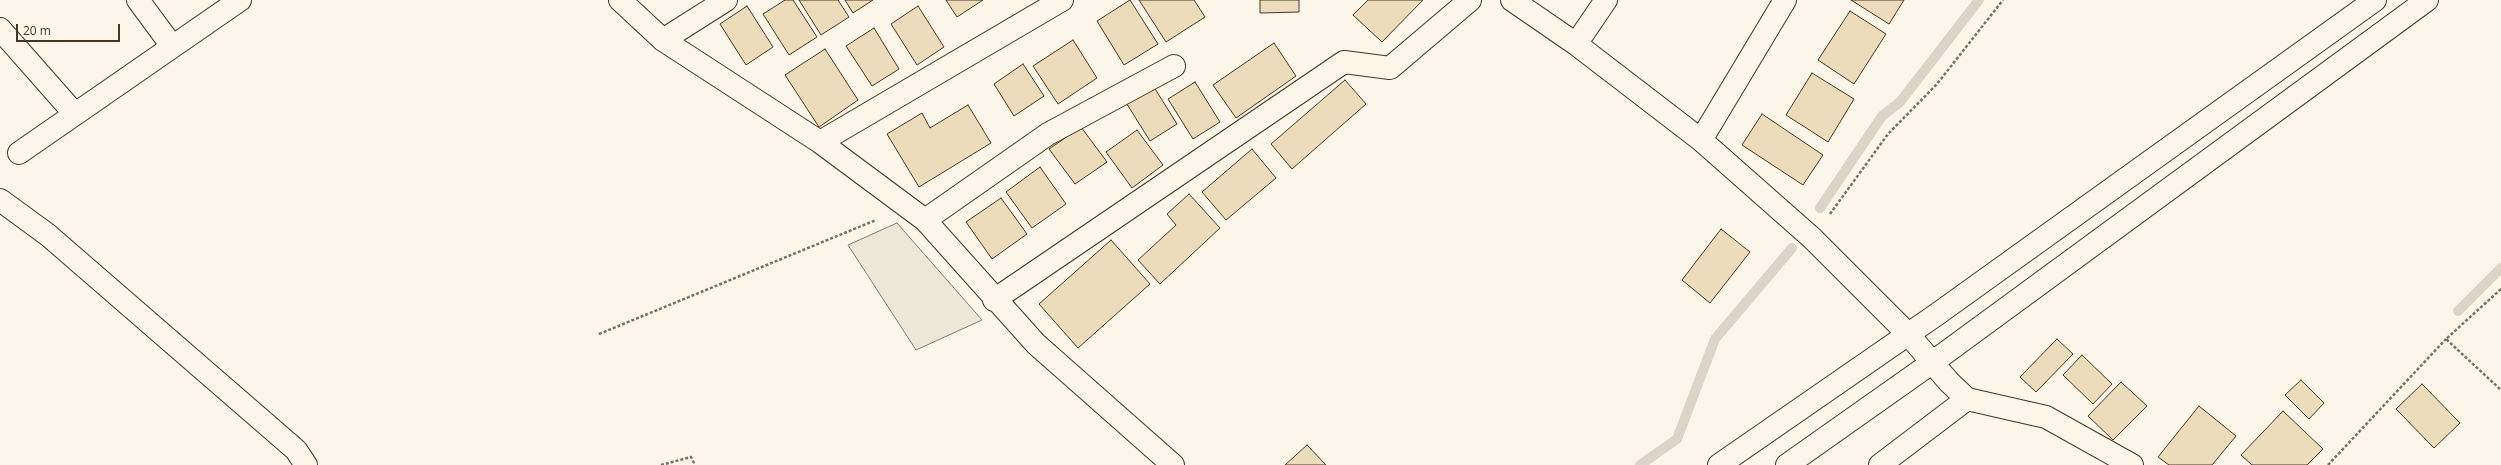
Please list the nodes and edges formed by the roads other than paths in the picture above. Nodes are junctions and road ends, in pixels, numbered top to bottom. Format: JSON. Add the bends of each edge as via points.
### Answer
{"nodes":[{"id":1,"x":138,"y":0,"type":"edge"},
{"id":2,"x":240,"y":0,"type":"edge"},
{"id":3,"x":620,"y":0,"type":"edge"},
{"id":4,"x":726,"y":0,"type":"edge"},
{"id":5,"x":1062,"y":0,"type":"edge"},
{"id":6,"x":1470,"y":0,"type":"edge"},
{"id":7,"x":1512,"y":0,"type":"edge"},
{"id":8,"x":1606,"y":0,"type":"edge"},
{"id":9,"x":1785,"y":0,"type":"edge"},
{"id":10,"x":2375,"y":0,"type":"edge"},
{"id":11,"x":2427,"y":0,"type":"edge"},
{"id":12,"x":0,"y":30,"type":"edge"},
{"id":13,"x":663,"y":40,"type":"junction"},
{"id":14,"x":1576,"y":44,"type":"junction"},
{"id":15,"x":172,"y":46,"type":"junction"},
{"id":16,"x":1174,"y":66,"type":"dead end"},
{"id":17,"x":74,"y":113,"type":"junction"},
{"id":18,"x":1701,"y":140,"type":"junction"},
{"id":19,"x":820,"y":142,"type":"junction"},
{"id":20,"x":19,"y":153,"type":"dead end"},
{"id":21,"x":0,"y":200,"type":"edge"},
{"id":22,"x":925,"y":220,"type":"junction"},
{"id":23,"x":994,"y":300,"type":"junction"},
{"id":24,"x":1908,"y":334,"type":"junction"},
{"id":25,"x":1933,"y":362,"type":"junction"},
{"id":26,"x":1967,"y":399,"type":"junction"},
{"id":27,"x":306,"y":465,"type":"edge"},
{"id":28,"x":1173,"y":465,"type":"edge"},
{"id":29,"x":1719,"y":465,"type":"edge"},
{"id":30,"x":1787,"y":465,"type":"edge"},
{"id":31,"x":1880,"y":465,"type":"edge"},
{"id":32,"x":2132,"y":465,"type":"edge"}],
"edges":[{"from":1,"to":15,"type":"street"},
{"from":2,"to":15,"type":"street"},
{"from":3,"to":13,"type":"street"},
{"from":4,"to":13,"type":"street"},
{"from":5,"to":19,"type":"street"},
{"from":6,"to":23,"type":"street","via":[[1390,68],[1344,62]]},
{"from":7,"to":14,"type":"street"},
{"from":8,"to":14,"type":"street"},
{"from":9,"to":18,"type":"street"},
{"from":10,"to":24,"type":"street"},
{"from":11,"to":25,"type":"street"},
{"from":12,"to":17,"type":"street"},
{"from":13,"to":19,"type":"street"},
{"from":14,"to":18,"type":"street"},
{"from":15,"to":17,"type":"street"},
{"from":16,"to":22,"type":"street","via":[[1048,134]]},
{"from":17,"to":20,"type":"street"},
{"from":18,"to":24,"type":"street","via":[[1812,238]]},
{"from":19,"to":22,"type":"street"},
{"from":21,"to":27,"type":"street","via":[[48,235],[296,450]]},
{"from":22,"to":23,"type":"street"},
{"from":23,"to":28,"type":"street","via":[[1036,344]]},
{"from":24,"to":25,"type":"street"},
{"from":24,"to":29,"type":"street"},
{"from":25,"to":26,"type":"street"},
{"from":25,"to":30,"type":"street"},
{"from":26,"to":31,"type":"street"},
{"from":26,"to":32,"type":"street","via":[[2046,417]]}]}
